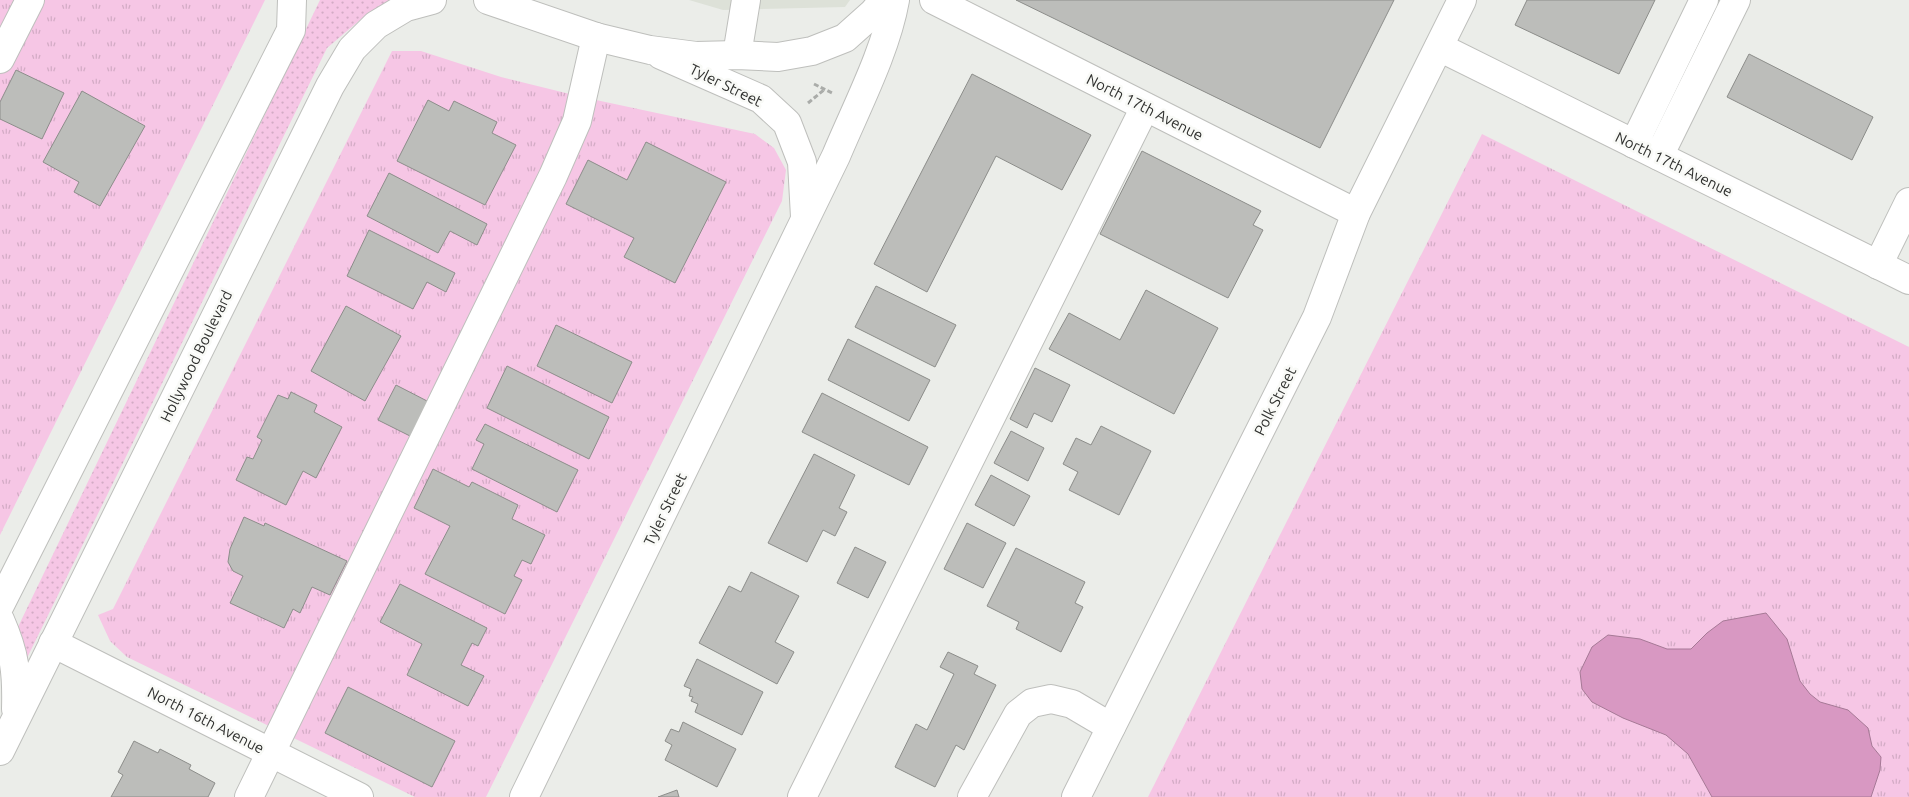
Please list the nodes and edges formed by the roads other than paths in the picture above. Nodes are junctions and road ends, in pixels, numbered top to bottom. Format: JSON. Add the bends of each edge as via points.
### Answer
{"nodes":[{"id":1,"x":30,"y":0,"type":"edge"},
{"id":2,"x":292,"y":0,"type":"edge"},
{"id":3,"x":432,"y":0,"type":"edge"},
{"id":4,"x":488,"y":0,"type":"edge"},
{"id":5,"x":746,"y":0,"type":"edge"},
{"id":6,"x":884,"y":0,"type":"edge"},
{"id":7,"x":896,"y":0,"type":"edge"},
{"id":8,"x":934,"y":0,"type":"edge"},
{"id":9,"x":1462,"y":0,"type":"edge"},
{"id":10,"x":1704,"y":0,"type":"edge"},
{"id":11,"x":1736,"y":0,"type":"edge"},
{"id":12,"x":596,"y":36,"type":"junction"},
{"id":13,"x":1439,"y":47,"type":"junction"},
{"id":14,"x":650,"y":50,"type":"junction"},
{"id":15,"x":737,"y":55,"type":"junction"},
{"id":16,"x":0,"y":59,"type":"edge"},
{"id":17,"x":1145,"y":107,"type":"junction"},
{"id":18,"x":1634,"y":144,"type":"junction"},
{"id":19,"x":1659,"y":156,"type":"junction"},
{"id":20,"x":1909,"y":202,"type":"edge"},
{"id":21,"x":1356,"y":213,"type":"junction"},
{"id":22,"x":805,"y":221,"type":"junction"},
{"id":23,"x":1878,"y":265,"type":"junction"},
{"id":24,"x":1909,"y":280,"type":"edge"},
{"id":25,"x":0,"y":605,"type":"edge"},
{"id":26,"x":0,"y":620,"type":"edge"},
{"id":27,"x":52,"y":643,"type":"junction"},
{"id":28,"x":16,"y":718,"type":"junction"},
{"id":29,"x":1111,"y":727,"type":"junction"},
{"id":30,"x":0,"y":750,"type":"edge"},
{"id":31,"x":270,"y":753,"type":"junction"},
{"id":32,"x":249,"y":797,"type":"edge"},
{"id":33,"x":359,"y":797,"type":"edge"},
{"id":34,"x":524,"y":797,"type":"edge"},
{"id":35,"x":802,"y":797,"type":"edge"},
{"id":36,"x":972,"y":797,"type":"edge"},
{"id":37,"x":1076,"y":797,"type":"edge"}],
"edges":[{"from":1,"to":16,"type":"street"},
{"from":2,"to":25,"type":"street","via":[[291,30]]},
{"from":3,"to":27,"type":"street","name":"Hollywood Boulevard","via":[[406,7],[376,25],[352,49],[330,86]]},
{"from":4,"to":12,"type":"street"},
{"from":5,"to":15,"type":"street"},
{"from":6,"to":15,"type":"street","via":[[845,38],[812,51],[778,57]]},
{"from":7,"to":22,"type":"street","name":"Tyler Street","via":[[871,76]]},
{"from":8,"to":17,"type":"street","name":"North 17th Avenue"},
{"from":9,"to":13,"type":"street","name":"Polk Street"},
{"from":10,"to":18,"type":"street"},
{"from":11,"to":19,"type":"street"},
{"from":12,"to":14,"type":"street"},
{"from":12,"to":31,"type":"street","via":[[577,121],[553,176]]},
{"from":13,"to":18,"type":"street","name":"North 17th Avenue"},
{"from":13,"to":21,"type":"street","name":"Polk Street"},
{"from":14,"to":15,"type":"street","via":[[696,56]]},
{"from":14,"to":22,"type":"street","name":"Tyler Street","via":[[761,99],[787,123],[802,162]]},
{"from":17,"to":21,"type":"street","name":"North 17th Avenue"},
{"from":17,"to":35,"type":"street"},
{"from":18,"to":19,"type":"street","name":"North 17th Avenue"},
{"from":19,"to":23,"type":"street","name":"North 17th Avenue"},
{"from":20,"to":23,"type":"street"},
{"from":21,"to":29,"type":"street","name":"Polk Street","via":[[1317,317]]},
{"from":22,"to":34,"type":"street","name":"Tyler Street"},
{"from":23,"to":24,"type":"street","name":"North 17th Avenue"},
{"from":26,"to":28,"type":"street","via":[[17,674]]},
{"from":27,"to":28,"type":"street","name":"Hollywood Boulevard"},
{"from":27,"to":31,"type":"street","name":"North 16th Avenue"},
{"from":28,"to":30,"type":"street","name":"Hollywood Boulevard"},
{"from":29,"to":36,"type":"street","via":[[1072,704],[1051,699],[1032,703],[1018,714]]},
{"from":29,"to":37,"type":"street","name":"Polk Street"},
{"from":31,"to":32,"type":"street"},
{"from":31,"to":33,"type":"street","name":"North 16th Avenue"}]}
